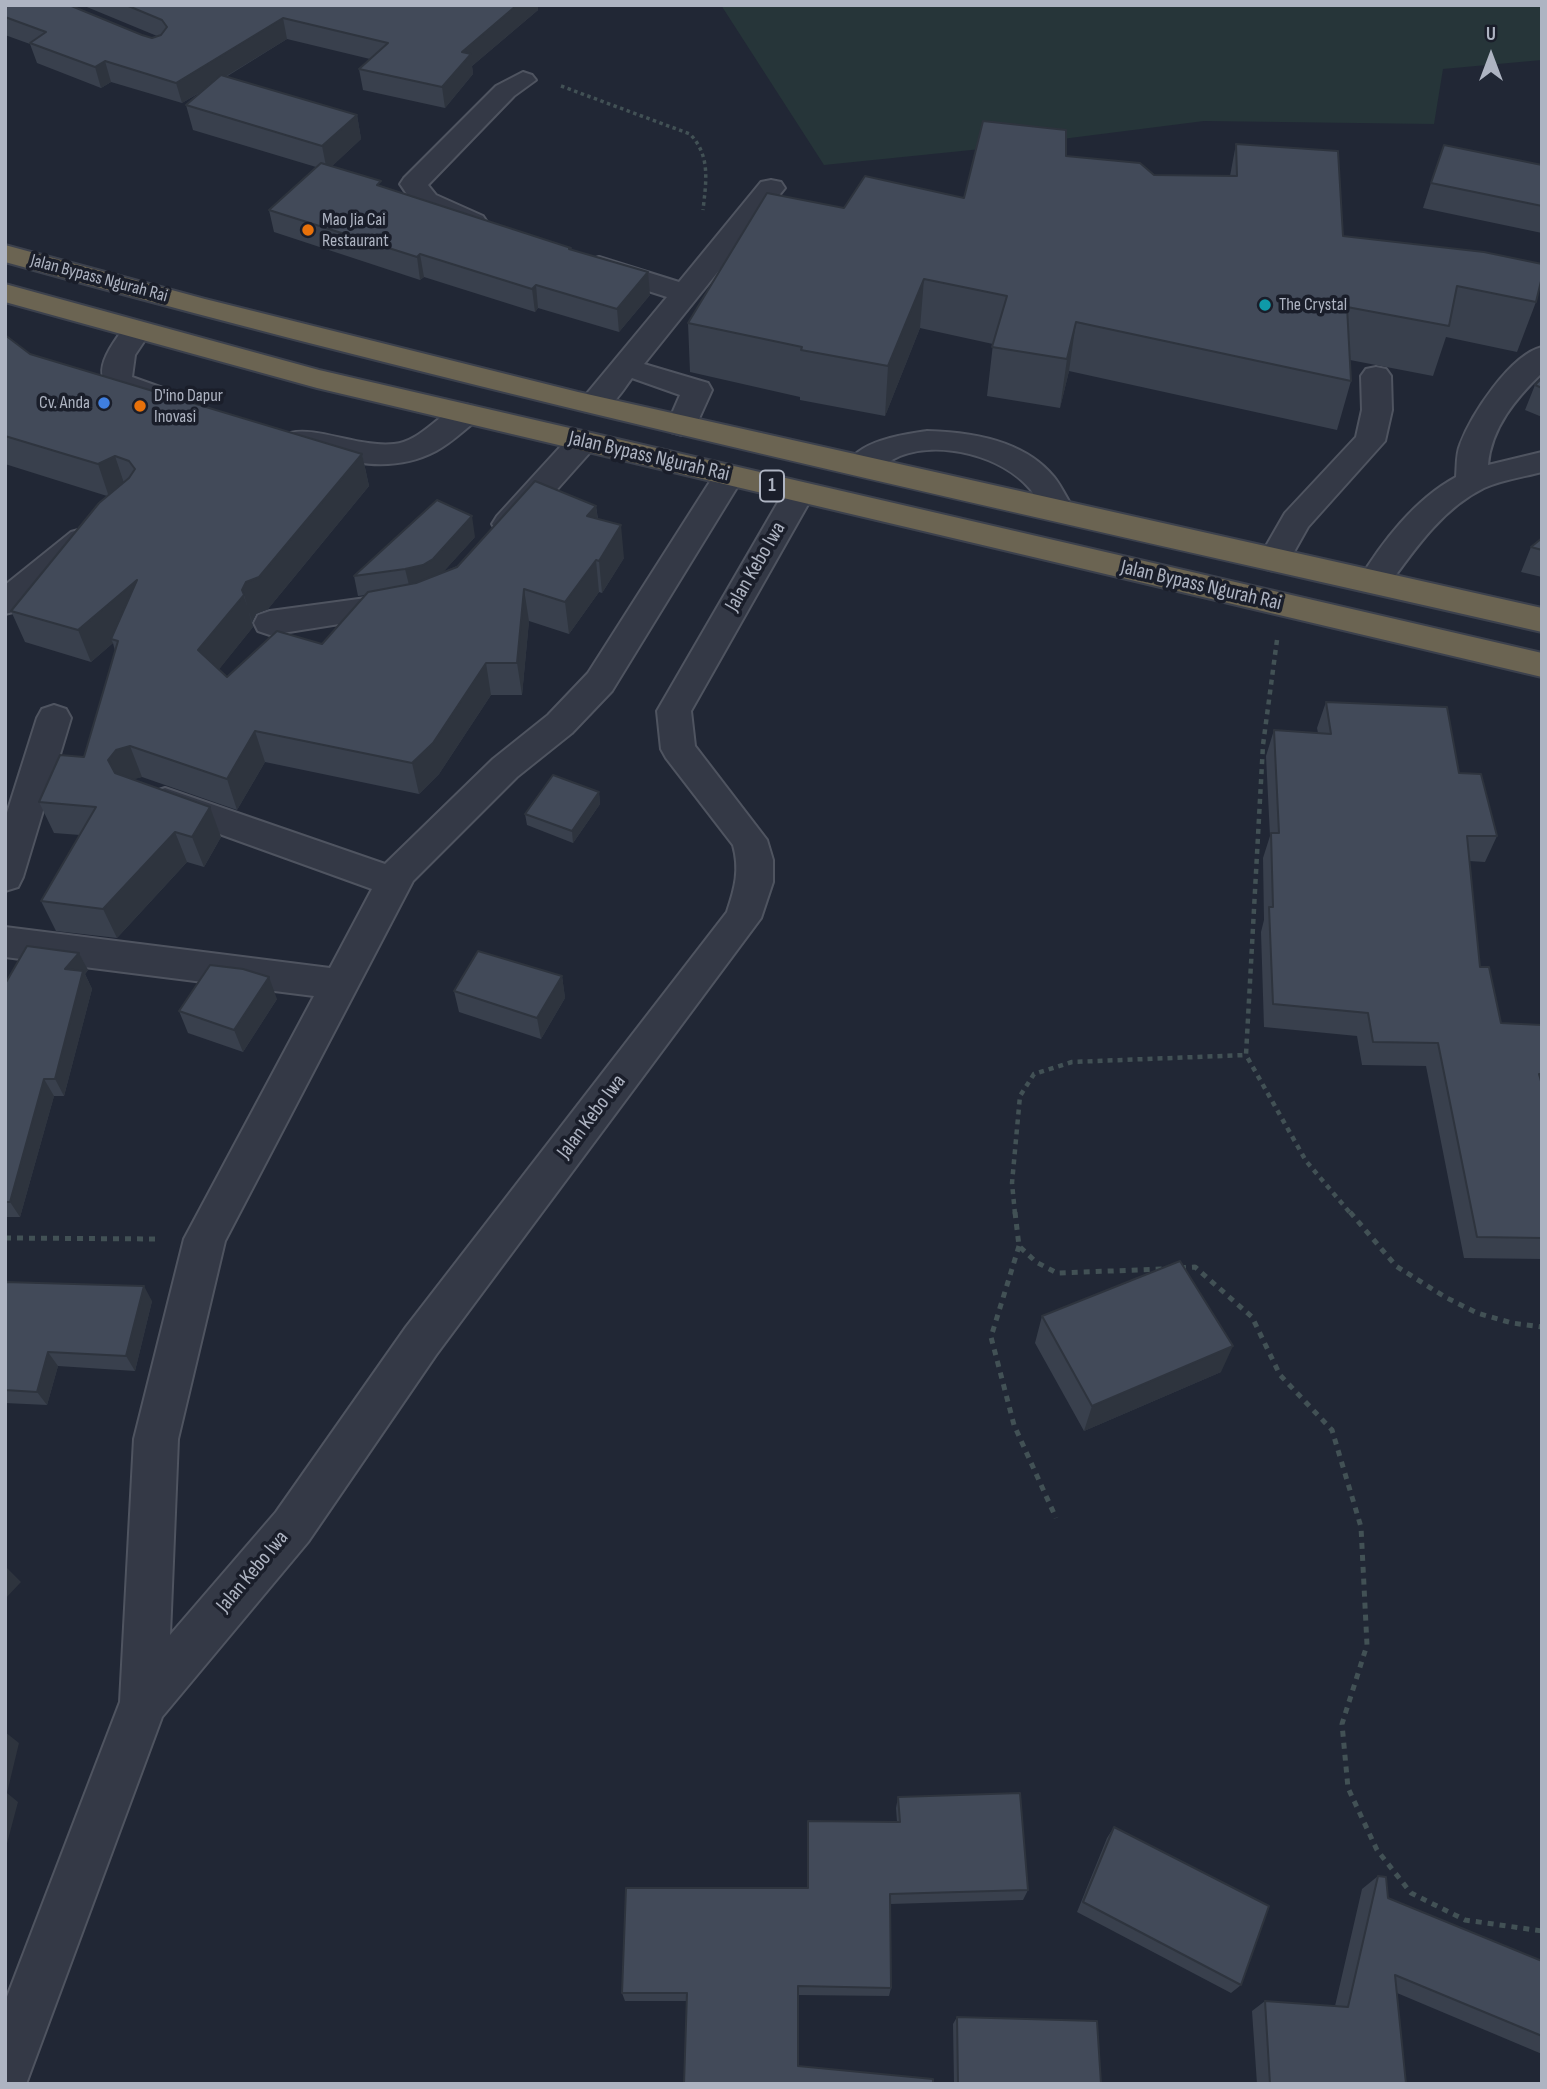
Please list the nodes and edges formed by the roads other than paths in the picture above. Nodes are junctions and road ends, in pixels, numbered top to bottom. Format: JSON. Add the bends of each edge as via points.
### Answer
{"nodes":[{"id":1,"x":523,"y":80,"type":"road end"},
{"id":2,"x":771,"y":188,"type":"dead end"},
{"id":3,"x":501,"y":234,"type":"edge"},
{"id":4,"x":5,"y":253,"type":"edge"},
{"id":5,"x":580,"y":260,"type":"edge"},
{"id":6,"x":693,"y":285,"type":"junction"},
{"id":7,"x":5,"y":293,"type":"edge"},
{"id":8,"x":136,"y":331,"type":"junction"},
{"id":9,"x":1542,"y":356,"type":"edge"},
{"id":10,"x":645,"y":373,"type":"dead end"},
{"id":11,"x":1376,"y":376,"type":"dead end"},
{"id":12,"x":595,"y":404,"type":"junction"},
{"id":13,"x":186,"y":405,"type":"edge"},
{"id":14,"x":465,"y":414,"type":"junction"},
{"id":15,"x":682,"y":425,"type":"junction"},
{"id":16,"x":274,"y":432,"type":"edge"},
{"id":17,"x":582,"y":442,"type":"junction"},
{"id":18,"x":1542,"y":462,"type":"edge"},
{"id":19,"x":861,"y":465,"type":"junction"},
{"id":20,"x":729,"y":476,"type":"junction"},
{"id":21,"x":1471,"y":482,"type":"junction"},
{"id":22,"x":799,"y":492,"type":"junction"},
{"id":23,"x":1058,"y":510,"type":"junction"},
{"id":24,"x":107,"y":519,"type":"edge"},
{"id":25,"x":486,"y":549,"type":"edge"},
{"id":26,"x":1274,"y":559,"type":"junction"},
{"id":27,"x":1374,"y":582,"type":"junction"},
{"id":28,"x":428,"y":599,"type":"edge"},
{"id":29,"x":5,"y":603,"type":"edge"},
{"id":30,"x":1542,"y":620,"type":"edge"},
{"id":31,"x":270,"y":623,"type":"dead end"},
{"id":32,"x":1542,"y":665,"type":"edge"},
{"id":33,"x":54,"y":718,"type":"dead end"},
{"id":34,"x":141,"y":793,"type":"edge"},
{"id":35,"x":5,"y":877,"type":"edge"},
{"id":36,"x":394,"y":883,"type":"junction"},
{"id":37,"x":5,"y":942,"type":"edge"},
{"id":38,"x":340,"y":984,"type":"junction"},
{"id":39,"x":144,"y":1702,"type":"junction"},
{"id":40,"x":5,"y":2071,"type":"edge"}],
"edges":[{"from":1,"to":3,"type":"street","via":[[505,90],[414,184],[426,201]]},
{"from":2,"to":6,"type":"street"},
{"from":4,"to":12,"type":"highway","name":"Jalan Bypass Ngurah Rai","number":"1"},
{"from":5,"to":6,"type":"street"},
{"from":6,"to":12,"type":"street"},
{"from":7,"to":8,"type":"highway","name":"Jalan Bypass Ngurah Rai","number":"1"},
{"from":8,"to":13,"type":"street","via":[[117,358],[114,371],[118,382]]},
{"from":8,"to":14,"type":"highway","name":"Jalan Bypass Ngurah Rai","number":"1"},
{"from":9,"to":21,"type":"street","via":[[1505,392],[1474,446]]},
{"from":10,"to":15,"type":"street","via":[[697,390]]},
{"from":11,"to":26,"type":"street","via":[[1377,427],[1370,441],[1296,521]]},
{"from":12,"to":15,"type":"highway","name":"Jalan Bypass Ngurah Rai","number":"1"},
{"from":14,"to":16,"type":"street","via":[[424,445],[377,455]]},
{"from":14,"to":17,"type":"highway","name":"Jalan Bypass Ngurah Rai","number":"1"},
{"from":15,"to":19,"type":"highway","name":"Jalan Bypass Ngurah Rai","number":"1"},
{"from":17,"to":20,"type":"highway","name":"Jalan Bypass Ngurah Rai","number":"1"},
{"from":17,"to":25,"type":"street"},
{"from":18,"to":21,"type":"street"},
{"from":19,"to":23,"type":"highway","name":"Jalan Bypass Ngurah Rai","number":"1"},
{"from":19,"to":23,"type":"street","via":[[889,449],[915,443],[968,445],[998,452],[1021,464],[1041,481]]},
{"from":20,"to":22,"type":"highway","name":"Jalan Bypass Ngurah Rai","number":"1"},
{"from":20,"to":36,"type":"street","name":"Jalan Kebo Iwa","via":[[600,682],[560,724],[505,768],[400,871]]},
{"from":21,"to":27,"type":"street","via":[[1433,510]]},
{"from":22,"to":32,"type":"highway","name":"Jalan Bypass Ngurah Rai","number":"1"},
{"from":22,"to":39,"type":"street","name":"Jalan Kebo Iwa","via":[[674,712],[678,749],[749,840],[755,883],[743,918],[421,1341],[292,1527]]},
{"from":23,"to":26,"type":"highway","name":"Jalan Bypass Ngurah Rai","number":"1"},
{"from":24,"to":29,"type":"street"},
{"from":26,"to":27,"type":"highway","name":"Jalan Bypass Ngurah Rai","number":"1"},
{"from":27,"to":30,"type":"highway","name":"Jalan Bypass Ngurah Rai","number":"1"},
{"from":28,"to":31,"type":"street"},
{"from":33,"to":35,"type":"street"},
{"from":34,"to":36,"type":"street"},
{"from":36,"to":38,"type":"street","name":"Jalan Kebo Iwa"},
{"from":37,"to":38,"type":"street"},
{"from":38,"to":39,"type":"street","name":"Jalan Kebo Iwa","via":[[205,1239],[156,1439]]},
{"from":39,"to":40,"type":"street","name":"Jalan Kebo Iwa"}]}
